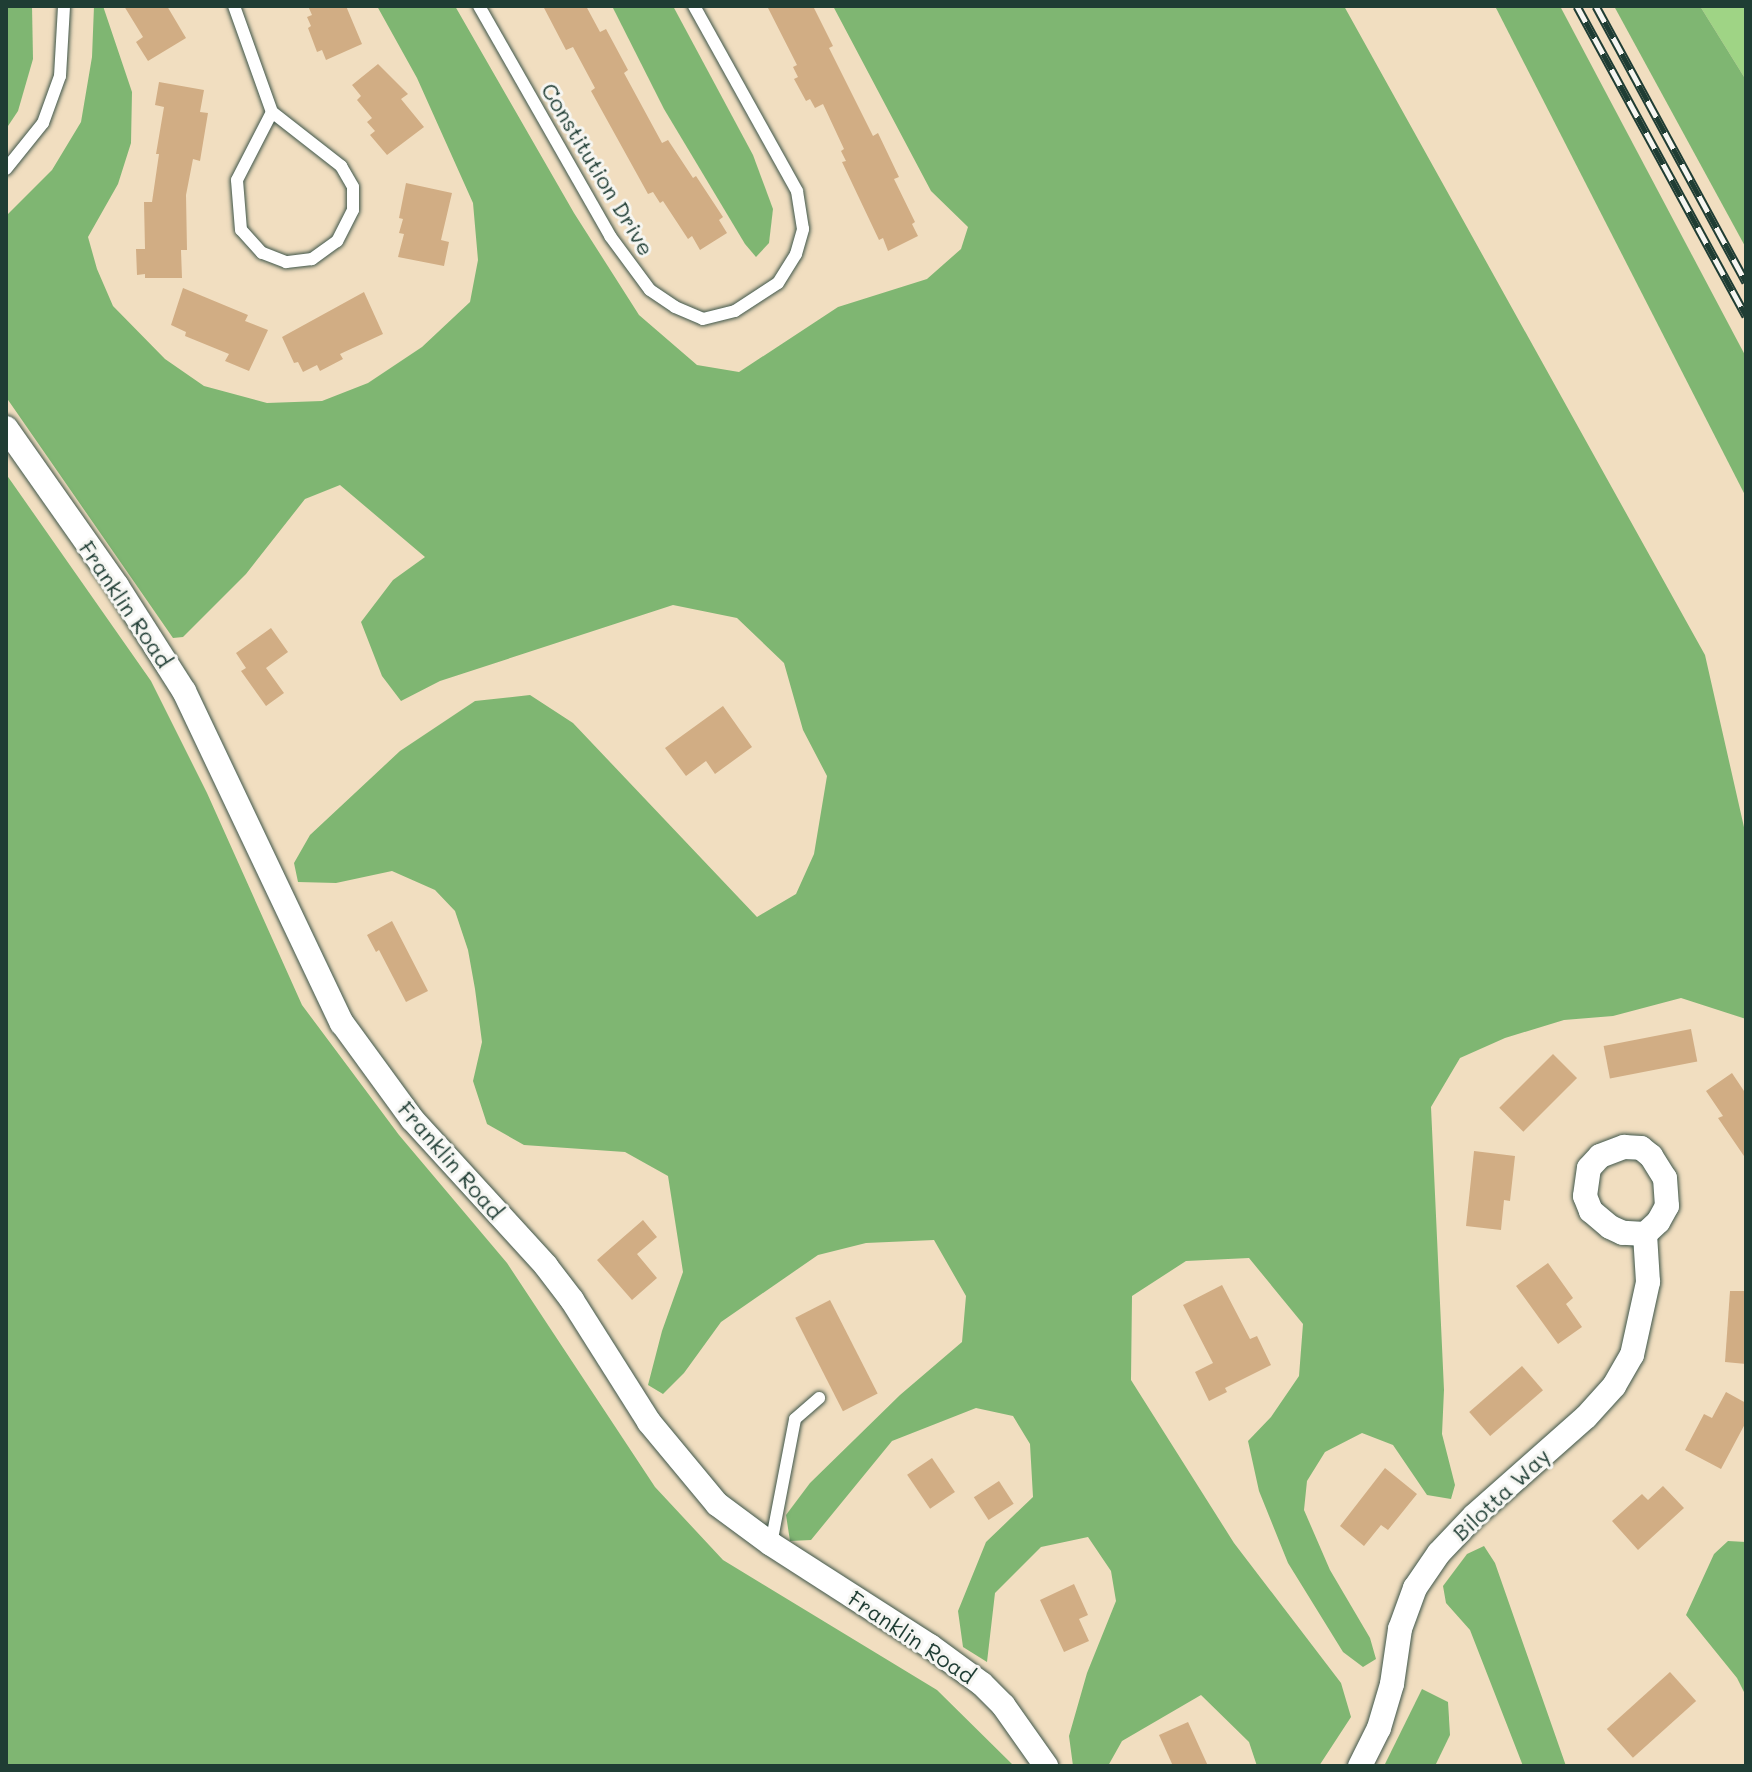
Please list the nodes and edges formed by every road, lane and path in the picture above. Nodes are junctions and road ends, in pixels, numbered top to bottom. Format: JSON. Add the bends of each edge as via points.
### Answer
{"nodes":[{"id":1,"x":64,"y":6,"type":"edge"},
{"id":2,"x":234,"y":6,"type":"edge"},
{"id":3,"x":479,"y":6,"type":"edge"},
{"id":4,"x":694,"y":6,"type":"edge"},
{"id":5,"x":272,"y":112,"type":"junction"},
{"id":6,"x":6,"y":169,"type":"edge"},
{"id":7,"x":6,"y":428,"type":"edge"},
{"id":8,"x":1645,"y":1234,"type":"dead end"},
{"id":9,"x":819,"y":1398,"type":"dead end"},
{"id":10,"x":771,"y":1544,"type":"junction"},
{"id":11,"x":1046,"y":1766,"type":"edge"},
{"id":12,"x":1360,"y":1766,"type":"edge"}],
"edges":[{"from":1,"to":6,"type":"lane","via":[[60,76],[48,112]]},
{"from":2,"to":5,"type":"lane"},
{"from":3,"to":4,"type":"lane","name":"Constitution Drive","via":[[610,236],[650,290],[703,319],[735,311],[778,283],[796,254],[803,229],[797,191]]},
{"from":5,"to":5,"type":"lane","via":[[237,180],[241,230],[262,253],[286,262],[312,259],[337,241],[353,210],[353,187],[341,166]]},
{"from":7,"to":10,"type":"street","name":"Franklin Road","via":[[184,691],[321,983],[364,1057],[438,1151],[546,1266],[649,1422],[705,1491]]},
{"from":8,"to":12,"type":"street","name":"Bilotta Way","via":[[1648,1282],[1632,1355],[1614,1386],[1586,1417],[1474,1516],[1415,1588],[1400,1629],[1384,1713]]},
{"from":9,"to":10,"type":"lane","via":[[795,1419]]},
{"from":10,"to":11,"type":"street","name":"Franklin Road","via":[[982,1684]]}]}
